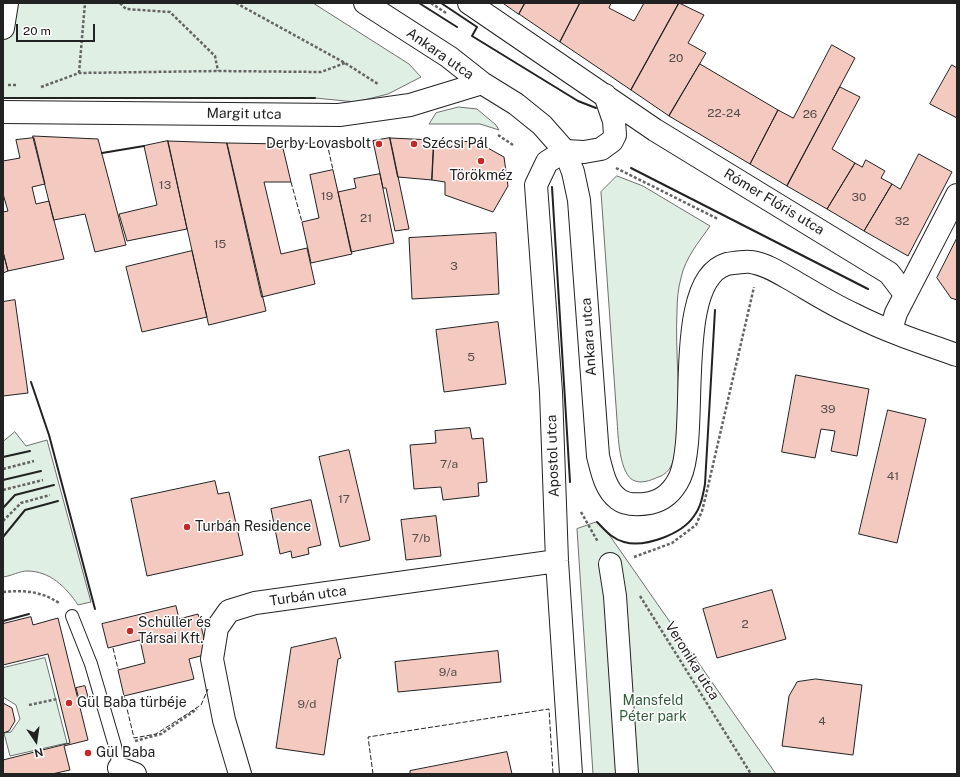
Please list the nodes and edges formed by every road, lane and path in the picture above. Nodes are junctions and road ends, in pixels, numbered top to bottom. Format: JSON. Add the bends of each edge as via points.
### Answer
{"nodes":[{"id":1,"x":8,"y":3,"type":"edge"},
{"id":2,"x":85,"y":3,"type":"edge"},
{"id":3,"x":120,"y":3,"type":"edge"},
{"id":4,"x":236,"y":3,"type":"edge"},
{"id":5,"x":365,"y":3,"type":"edge"},
{"id":6,"x":469,"y":3,"type":"edge"},
{"id":7,"x":3,"y":28,"type":"edge"},
{"id":8,"x":345,"y":63,"type":"junction"},
{"id":9,"x":218,"y":71,"type":"junction"},
{"id":10,"x":79,"y":73,"type":"junction"},
{"id":11,"x":482,"y":83,"type":"junction"},
{"id":12,"x":42,"y":87,"type":"dead end"},
{"id":13,"x":605,"y":95,"type":"junction"},
{"id":14,"x":410,"y":105,"type":"junction"},
{"id":15,"x":3,"y":112,"type":"edge"},
{"id":16,"x":498,"y":135,"type":"dead end"},
{"id":17,"x":513,"y":145,"type":"dead end"},
{"id":18,"x":574,"y":152,"type":"junction"},
{"id":19,"x":957,"y":195,"type":"edge"},
{"id":20,"x":718,"y":219,"type":"dead end"},
{"id":21,"x":756,"y":280,"type":"dead end"},
{"id":22,"x":905,"y":294,"type":"junction"},
{"id":23,"x":891,"y":330,"type":"junction"},
{"id":24,"x":957,"y":355,"type":"edge"},
{"id":25,"x":34,"y":461,"type":"dead end"},
{"id":26,"x":3,"y":469,"type":"edge"},
{"id":27,"x":43,"y":480,"type":"dead end"},
{"id":28,"x":3,"y":490,"type":"edge"},
{"id":29,"x":50,"y":495,"type":"dead end"},
{"id":30,"x":581,"y":511,"type":"dead end"},
{"id":31,"x":3,"y":521,"type":"edge"},
{"id":32,"x":557,"y":561,"type":"junction"},
{"id":33,"x":610,"y":564,"type":"junction"},
{"id":34,"x":637,"y":590,"type":"dead end"},
{"id":35,"x":3,"y":592,"type":"edge"},
{"id":36,"x":40,"y":593,"type":"dead end"},
{"id":37,"x":72,"y":616,"type":"dead end"},
{"id":38,"x":217,"y":687,"type":"junction"},
{"id":39,"x":57,"y":699,"type":"dead end"},
{"id":40,"x":29,"y":705,"type":"dead end"},
{"id":41,"x":145,"y":739,"type":"dead end"},
{"id":42,"x":127,"y":771,"type":"edge"},
{"id":43,"x":240,"y":774,"type":"edge"},
{"id":44,"x":571,"y":774,"type":"edge"},
{"id":45,"x":627,"y":774,"type":"edge"},
{"id":46,"x":751,"y":774,"type":"edge"}],
"edges":[{"from":1,"to":7,"type":"street"},
{"from":2,"to":10,"type":"path"},
{"from":3,"to":9,"type":"path","via":[[126,8],[170,12],[214,56]]},
{"from":4,"to":8,"type":"path"},
{"from":5,"to":11,"type":"street","name":"Ankara utca","via":[[449,57]]},
{"from":6,"to":13,"type":"street","name":"Rómer Flóris utca"},
{"from":8,"to":9,"type":"path","via":[[321,72]]},
{"from":8,"to":14,"type":"path"},
{"from":9,"to":10,"type":"path"},
{"from":10,"to":12,"type":"path"},
{"from":11,"to":14,"type":"street","name":"Margit utca"},
{"from":11,"to":18,"type":"street","name":"Ankara utca","via":[[516,104]]},
{"from":13,"to":18,"type":"street","via":[[613,115],[615,135],[612,141],[601,149]]},
{"from":13,"to":22,"type":"street","name":"Rómer Flóris utca","via":[[655,130],[889,273]]},
{"from":14,"to":15,"type":"street","name":"Margit utca","via":[[339,116]]},
{"from":16,"to":17,"type":"path"},
{"from":18,"to":20,"type":"path"},
{"from":18,"to":23,"type":"street","name":"Ankara utca","via":[[573,172],[579,200],[598,456],[607,487],[612,495],[622,502],[632,505],[656,502],[668,495],[681,476],[686,444],[693,323],[697,302],[704,284],[727,264],[751,262],[774,270],[853,314]]},
{"from":18,"to":32,"type":"street","name":"Apostol utca","via":[[546,162],[536,185],[551,392]]},
{"from":19,"to":22,"type":"street"},
{"from":21,"to":33,"type":"path","via":[[706,495],[696,525],[672,543]]},
{"from":22,"to":23,"type":"street"},
{"from":23,"to":24,"type":"street"},
{"from":25,"to":26,"type":"path"},
{"from":27,"to":28,"type":"path"},
{"from":29,"to":31,"type":"path","via":[[21,503]]},
{"from":30,"to":33,"type":"path"},
{"from":32,"to":38,"type":"street","name":"Turbán utca","via":[[255,603],[229,611],[217,628],[212,659]]},
{"from":32,"to":44,"type":"street","name":"Apostol utca"},
{"from":33,"to":45,"type":"street","via":[[615,596]]},
{"from":34,"to":46,"type":"path","name":"Veronika utca"},
{"from":35,"to":36,"type":"path","via":[[16,590]]},
{"from":37,"to":42,"type":"lane","via":[[91,664],[115,746]]},
{"from":38,"to":41,"type":"path","via":[[202,706],[161,734]]},
{"from":38,"to":43,"type":"street","name":"Turbán utca"},
{"from":39,"to":40,"type":"path"}]}
